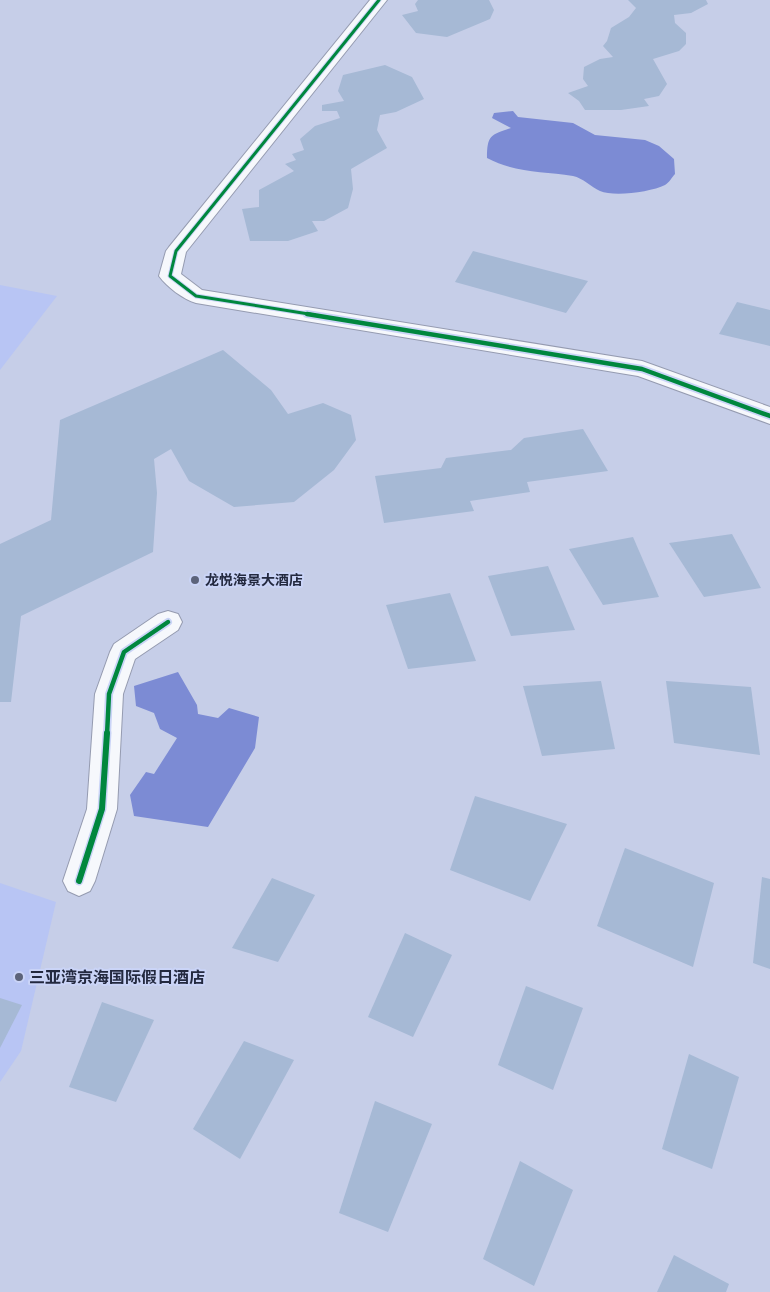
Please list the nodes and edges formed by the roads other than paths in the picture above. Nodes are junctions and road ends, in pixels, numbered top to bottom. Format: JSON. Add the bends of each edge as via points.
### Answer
{"nodes":[{"id":1,"x":379,"y":0,"type":"edge"},
{"id":2,"x":770,"y":416,"type":"edge"},
{"id":3,"x":168,"y":622,"type":"dead end"},
{"id":4,"x":79,"y":881,"type":"dead end"}],
"edges":[{"from":1,"to":2,"type":"street","via":[[176,251],[170,276],[196,296],[642,369]]},
{"from":3,"to":4,"type":"street","via":[[124,652],[109,694],[102,809]]}]}
